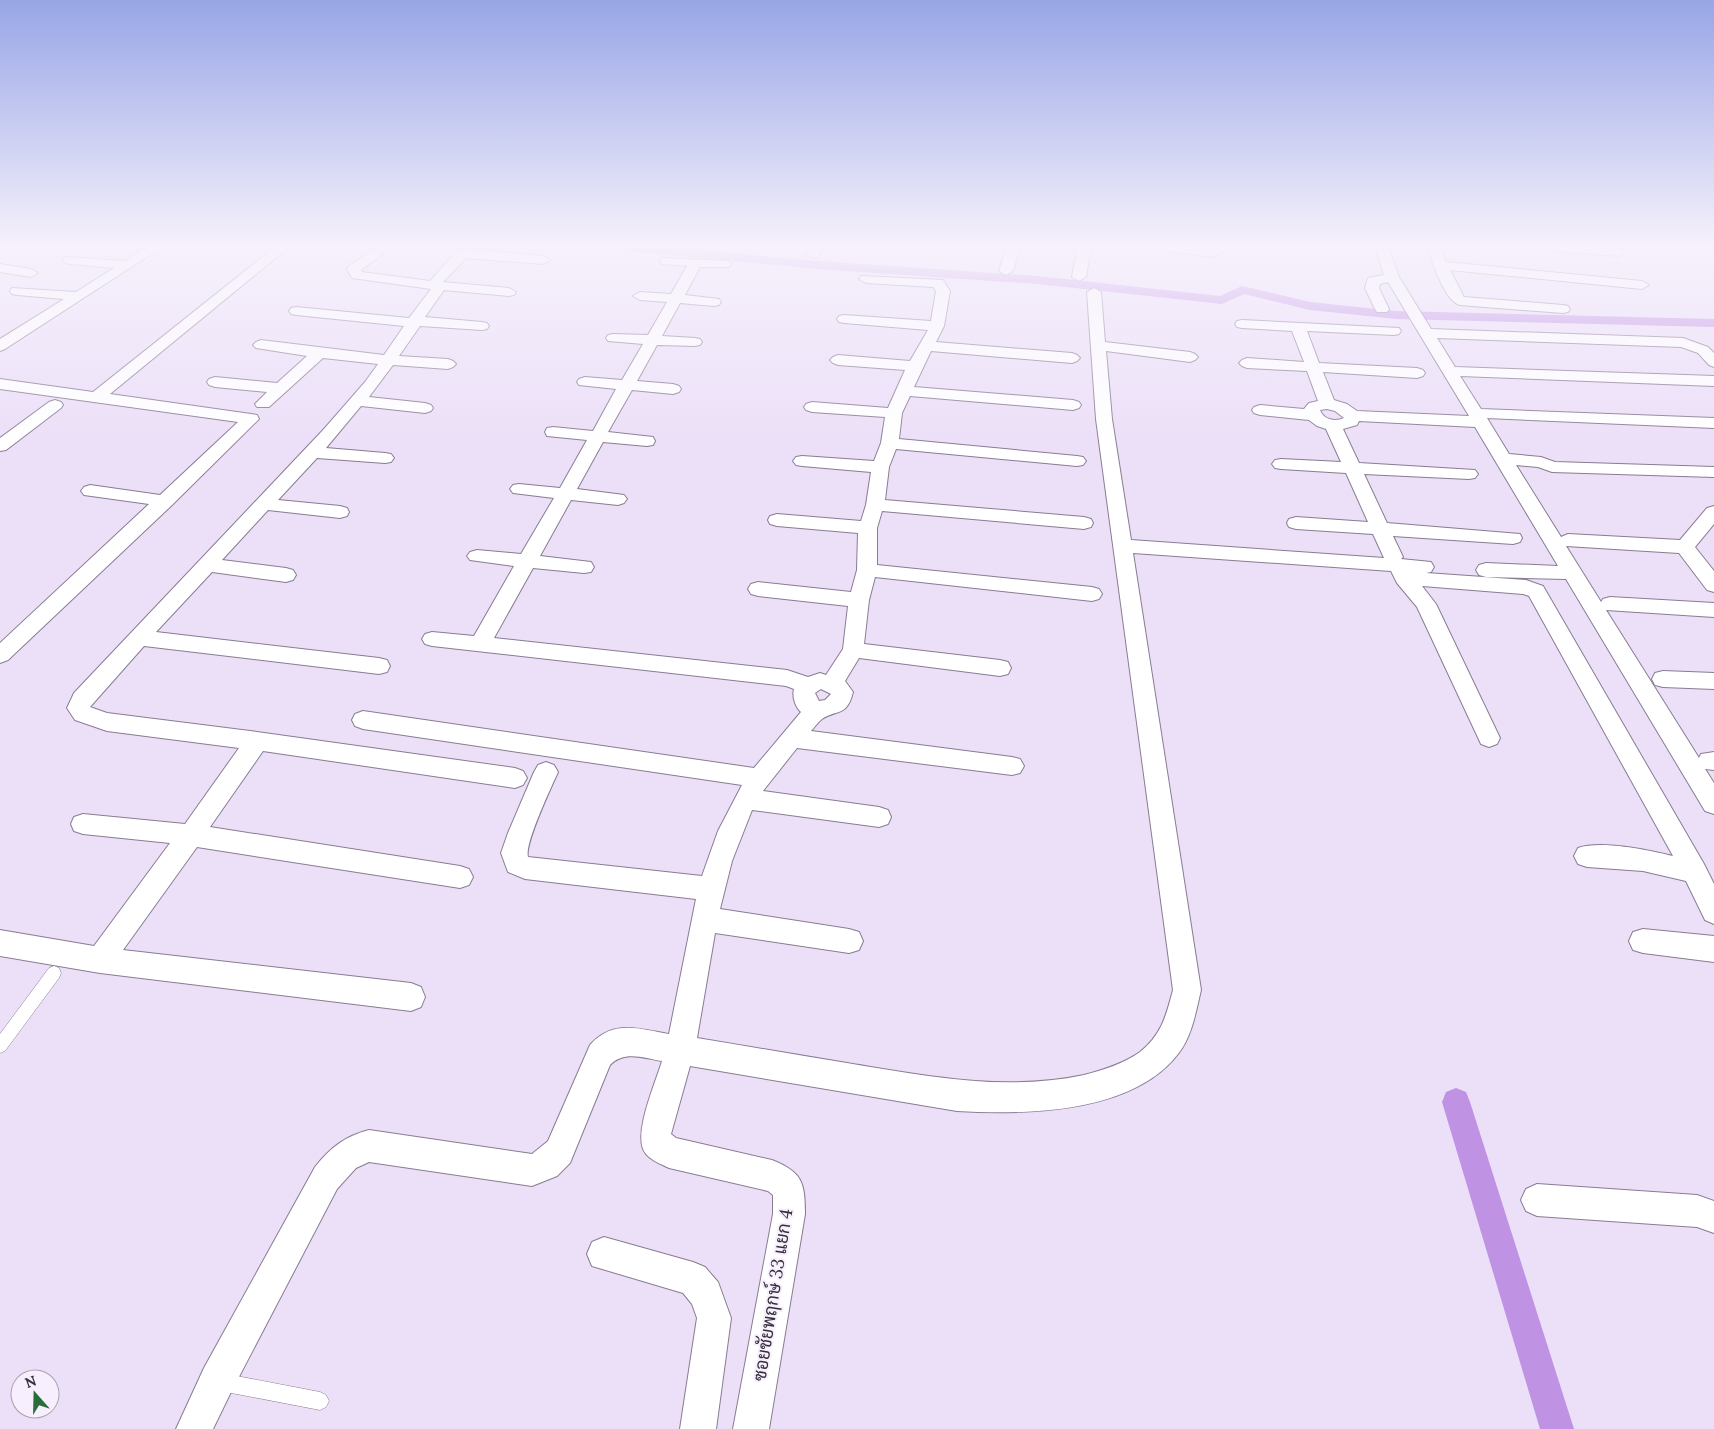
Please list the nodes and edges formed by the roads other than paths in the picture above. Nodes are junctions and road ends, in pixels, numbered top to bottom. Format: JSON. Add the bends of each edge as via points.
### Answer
{"nodes":[{"id":1,"x":51,"y":314,"type":"edge"},
{"id":2,"x":200,"y":314,"type":"edge"},
{"id":3,"x":332,"y":314,"type":"edge"},
{"id":4,"x":419,"y":314,"type":"edge"},
{"id":5,"x":668,"y":314,"type":"edge"},
{"id":6,"x":939,"y":314,"type":"edge"},
{"id":7,"x":1092,"y":314,"type":"edge"},
{"id":8,"x":1417,"y":314,"type":"edge"},
{"id":9,"x":844,"y":319,"type":"dead end"},
{"id":10,"x":414,"y":322,"type":"junction"},
{"id":11,"x":1242,"y":324,"type":"dead end"},
{"id":12,"x":1424,"y":324,"type":"junction"},
{"id":13,"x":482,"y":326,"type":"dead end"},
{"id":14,"x":937,"y":326,"type":"junction"},
{"id":15,"x":1298,"y":326,"type":"junction"},
{"id":16,"x":0,"y":329,"type":"edge"},
{"id":17,"x":24,"y":331,"type":"junction"},
{"id":18,"x":1394,"y":331,"type":"dead end"},
{"id":19,"x":613,"y":338,"type":"dead end"},
{"id":20,"x":652,"y":341,"type":"junction"},
{"id":21,"x":695,"y":342,"type":"dead end"},
{"id":22,"x":261,"y":345,"type":"dead end"},
{"id":23,"x":0,"y":346,"type":"edge"},
{"id":24,"x":927,"y":346,"type":"junction"},
{"id":25,"x":1099,"y":346,"type":"junction"},
{"id":26,"x":319,"y":353,"type":"junction"},
{"id":27,"x":1190,"y":357,"type":"dead end"},
{"id":28,"x":1072,"y":358,"type":"dead end"},
{"id":29,"x":388,"y":360,"type":"junction"},
{"id":30,"x":838,"y":360,"type":"dead end"},
{"id":31,"x":1714,"y":362,"type":"edge"},
{"id":32,"x":1247,"y":363,"type":"dead end"},
{"id":33,"x":448,"y":364,"type":"dead end"},
{"id":34,"x":915,"y":366,"type":"junction"},
{"id":35,"x":1313,"y":366,"type":"junction"},
{"id":36,"x":1459,"y":371,"type":"dead end"},
{"id":37,"x":1417,"y":372,"type":"dead end"},
{"id":38,"x":1714,"y":381,"type":"edge"},
{"id":39,"x":215,"y":382,"type":"dead end"},
{"id":40,"x":585,"y":382,"type":"dead end"},
{"id":41,"x":0,"y":384,"type":"edge"},
{"id":42,"x":627,"y":385,"type":"junction"},
{"id":43,"x":279,"y":388,"type":"junction"},
{"id":44,"x":673,"y":389,"type":"dead end"},
{"id":45,"x":905,"y":390,"type":"junction"},
{"id":46,"x":98,"y":396,"type":"junction"},
{"id":47,"x":357,"y":402,"type":"junction"},
{"id":48,"x":263,"y":404,"type":"dead end"},
{"id":49,"x":1327,"y":404,"type":"junction"},
{"id":50,"x":55,"y":405,"type":"dead end"},
{"id":51,"x":1073,"y":405,"type":"dead end"},
{"id":52,"x":425,"y":408,"type":"dead end"},
{"id":53,"x":812,"y":408,"type":"dead end"},
{"id":54,"x":1260,"y":410,"type":"dead end"},
{"id":55,"x":894,"y":413,"type":"junction"},
{"id":56,"x":1313,"y":415,"type":"junction"},
{"id":57,"x":1353,"y":416,"type":"junction"},
{"id":58,"x":1484,"y":418,"type":"junction"},
{"id":59,"x":1714,"y":423,"type":"edge"},
{"id":60,"x":1333,"y":425,"type":"junction"},
{"id":61,"x":552,"y":432,"type":"dead end"},
{"id":62,"x":597,"y":436,"type":"junction"},
{"id":63,"x":646,"y":441,"type":"dead end"},
{"id":64,"x":890,"y":443,"type":"junction"},
{"id":65,"x":0,"y":446,"type":"edge"},
{"id":66,"x":312,"y":452,"type":"junction"},
{"id":67,"x":385,"y":458,"type":"dead end"},
{"id":68,"x":802,"y":461,"type":"dead end"},
{"id":69,"x":1077,"y":461,"type":"dead end"},
{"id":70,"x":1507,"y":463,"type":"junction"},
{"id":71,"x":1282,"y":464,"type":"dead end"},
{"id":72,"x":880,"y":468,"type":"junction"},
{"id":73,"x":1352,"y":468,"type":"junction"},
{"id":74,"x":1714,"y":472,"type":"edge"},
{"id":75,"x":1469,"y":474,"type":"dead end"},
{"id":76,"x":519,"y":489,"type":"dead end"},
{"id":77,"x":90,"y":491,"type":"dead end"},
{"id":78,"x":564,"y":494,"type":"junction"},
{"id":79,"x":618,"y":498,"type":"dead end"},
{"id":80,"x":166,"y":501,"type":"junction"},
{"id":81,"x":264,"y":504,"type":"junction"},
{"id":82,"x":875,"y":505,"type":"junction"},
{"id":83,"x":340,"y":512,"type":"dead end"},
{"id":84,"x":1714,"y":512,"type":"edge"},
{"id":85,"x":777,"y":520,"type":"dead end"},
{"id":86,"x":1084,"y":523,"type":"dead end"},
{"id":87,"x":1296,"y":523,"type":"dead end"},
{"id":88,"x":868,"y":528,"type":"junction"},
{"id":89,"x":1380,"y":529,"type":"junction"},
{"id":90,"x":1513,"y":538,"type":"dead end"},
{"id":91,"x":1568,"y":540,"type":"dead end"},
{"id":92,"x":1123,"y":546,"type":"junction"},
{"id":93,"x":1685,"y":547,"type":"junction"},
{"id":94,"x":477,"y":556,"type":"dead end"},
{"id":95,"x":527,"y":560,"type":"junction"},
{"id":96,"x":208,"y":565,"type":"junction"},
{"id":97,"x":584,"y":567,"type":"dead end"},
{"id":98,"x":1399,"y":567,"type":"junction"},
{"id":99,"x":867,"y":570,"type":"junction"},
{"id":100,"x":1572,"y":573,"type":"junction"},
{"id":101,"x":286,"y":575,"type":"dead end"},
{"id":102,"x":1714,"y":585,"type":"edge"},
{"id":103,"x":758,"y":590,"type":"dead end"},
{"id":104,"x":1092,"y":594,"type":"dead end"},
{"id":105,"x":859,"y":600,"type":"junction"},
{"id":106,"x":1610,"y":604,"type":"dead end"},
{"id":107,"x":1714,"y":610,"type":"edge"},
{"id":108,"x":140,"y":638,"type":"junction"},
{"id":109,"x":432,"y":638,"type":"dead end"},
{"id":110,"x":480,"y":644,"type":"junction"},
{"id":111,"x":853,"y":650,"type":"junction"},
{"id":112,"x":0,"y":655,"type":"edge"},
{"id":113,"x":379,"y":666,"type":"dead end"},
{"id":114,"x":1000,"y":668,"type":"dead end"},
{"id":115,"x":1663,"y":679,"type":"dead end"},
{"id":116,"x":1714,"y":681,"type":"edge"},
{"id":117,"x":832,"y":683,"type":"junction"},
{"id":118,"x":810,"y":685,"type":"junction"},
{"id":119,"x":816,"y":710,"type":"junction"},
{"id":120,"x":363,"y":720,"type":"dead end"},
{"id":121,"x":792,"y":738,"type":"junction"},
{"id":122,"x":1489,"y":738,"type":"dead end"},
{"id":123,"x":257,"y":741,"type":"junction"},
{"id":124,"x":1012,"y":766,"type":"dead end"},
{"id":125,"x":546,"y":772,"type":"dead end"},
{"id":126,"x":515,"y":778,"type":"dead end"},
{"id":127,"x":760,"y":778,"type":"junction"},
{"id":128,"x":746,"y":799,"type":"junction"},
{"id":129,"x":1714,"y":804,"type":"edge"},
{"id":130,"x":879,"y":817,"type":"dead end"},
{"id":131,"x":83,"y":824,"type":"dead end"},
{"id":132,"x":192,"y":835,"type":"junction"},
{"id":133,"x":1587,"y":856,"type":"dead end"},
{"id":134,"x":1695,"y":872,"type":"junction"},
{"id":135,"x":460,"y":877,"type":"dead end"},
{"id":136,"x":712,"y":890,"type":"junction"},
{"id":137,"x":1714,"y":912,"type":"edge"},
{"id":138,"x":704,"y":919,"type":"junction"},
{"id":139,"x":849,"y":941,"type":"dead end"},
{"id":140,"x":1642,"y":941,"type":"dead end"},
{"id":141,"x":0,"y":943,"type":"edge"},
{"id":142,"x":1714,"y":949,"type":"edge"},
{"id":143,"x":100,"y":960,"type":"junction"},
{"id":144,"x":54,"y":972,"type":"dead end"},
{"id":145,"x":411,"y":997,"type":"dead end"},
{"id":146,"x":0,"y":1046,"type":"edge"},
{"id":147,"x":680,"y":1051,"type":"junction"},
{"id":148,"x":1537,"y":1200,"type":"dead end"},
{"id":149,"x":1714,"y":1217,"type":"edge"},
{"id":150,"x":604,"y":1254,"type":"dead end"},
{"id":151,"x":217,"y":1381,"type":"junction"},
{"id":152,"x":320,"y":1401,"type":"dead end"},
{"id":153,"x":194,"y":1429,"type":"edge"},
{"id":154,"x":698,"y":1429,"type":"edge"},
{"id":155,"x":751,"y":1429,"type":"edge"}],
"edges":[{"from":1,"to":17,"type":"street"},
{"from":2,"to":46,"type":"street"},
{"from":3,"to":10,"type":"street"},
{"from":4,"to":10,"type":"street"},
{"from":5,"to":20,"type":"street"},
{"from":6,"to":14,"type":"street"},
{"from":7,"to":25,"type":"street"},
{"from":8,"to":12,"type":"street"},
{"from":9,"to":14,"type":"street"},
{"from":10,"to":13,"type":"street"},
{"from":10,"to":29,"type":"street"},
{"from":11,"to":15,"type":"street"},
{"from":12,"to":31,"type":"street","via":[[1683,343],[1703,350]]},
{"from":12,"to":58,"type":"street"},
{"from":14,"to":24,"type":"street"},
{"from":15,"to":18,"type":"street"},
{"from":15,"to":35,"type":"street"},
{"from":16,"to":17,"type":"street"},
{"from":17,"to":23,"type":"street"},
{"from":19,"to":20,"type":"street"},
{"from":20,"to":21,"type":"street"},
{"from":20,"to":42,"type":"street"},
{"from":22,"to":26,"type":"street"},
{"from":24,"to":28,"type":"street"},
{"from":24,"to":34,"type":"street"},
{"from":25,"to":27,"type":"street"},
{"from":25,"to":92,"type":"street","via":[[1104,420]]},
{"from":26,"to":29,"type":"street"},
{"from":26,"to":43,"type":"street"},
{"from":29,"to":33,"type":"street"},
{"from":29,"to":47,"type":"street"},
{"from":30,"to":34,"type":"street"},
{"from":32,"to":35,"type":"street"},
{"from":34,"to":45,"type":"street"},
{"from":35,"to":37,"type":"street"},
{"from":35,"to":49,"type":"street"},
{"from":36,"to":38,"type":"street"},
{"from":39,"to":43,"type":"street"},
{"from":40,"to":42,"type":"street"},
{"from":41,"to":46,"type":"street"},
{"from":42,"to":44,"type":"street"},
{"from":42,"to":62,"type":"street"},
{"from":43,"to":48,"type":"street"},
{"from":45,"to":51,"type":"street"},
{"from":45,"to":55,"type":"street"},
{"from":46,"to":80,"type":"street","via":[[251,419]]},
{"from":47,"to":52,"type":"street"},
{"from":47,"to":66,"type":"street"},
{"from":49,"to":56,"type":"street","via":[[1315,406]]},
{"from":49,"to":57,"type":"street","via":[[1338,405]]},
{"from":50,"to":65,"type":"street"},
{"from":53,"to":55,"type":"street"},
{"from":54,"to":56,"type":"street"},
{"from":55,"to":64,"type":"street"},
{"from":56,"to":60,"type":"street","via":[[1321,422]]},
{"from":57,"to":58,"type":"street"},
{"from":57,"to":60,"type":"street","via":[[1343,426]]},
{"from":58,"to":59,"type":"street"},
{"from":58,"to":70,"type":"street"},
{"from":60,"to":73,"type":"street"},
{"from":61,"to":62,"type":"street"},
{"from":62,"to":63,"type":"street"},
{"from":62,"to":78,"type":"street"},
{"from":64,"to":69,"type":"street"},
{"from":64,"to":72,"type":"street"},
{"from":66,"to":67,"type":"street"},
{"from":66,"to":81,"type":"street"},
{"from":68,"to":72,"type":"street"},
{"from":70,"to":74,"type":"street","via":[[1546,470],[1552,467]]},
{"from":70,"to":100,"type":"street"},
{"from":71,"to":73,"type":"street"},
{"from":72,"to":82,"type":"street"},
{"from":73,"to":75,"type":"street"},
{"from":73,"to":89,"type":"street"},
{"from":76,"to":78,"type":"street"},
{"from":77,"to":80,"type":"street"},
{"from":78,"to":79,"type":"street"},
{"from":78,"to":95,"type":"street"},
{"from":80,"to":112,"type":"street"},
{"from":81,"to":83,"type":"street"},
{"from":81,"to":96,"type":"street"},
{"from":82,"to":86,"type":"street"},
{"from":82,"to":88,"type":"street"},
{"from":84,"to":93,"type":"street"},
{"from":85,"to":88,"type":"street"},
{"from":87,"to":89,"type":"street"},
{"from":88,"to":99,"type":"street"},
{"from":89,"to":90,"type":"street"},
{"from":89,"to":98,"type":"street"},
{"from":91,"to":93,"type":"street"},
{"from":92,"to":98,"type":"street"},
{"from":92,"to":147,"type":"street","via":[[1187,990],[1178,1022],[1162,1050],[1150,1063],[1119,1079],[1082,1090],[1004,1099],[957,1096]]},
{"from":93,"to":102,"type":"street"},
{"from":94,"to":95,"type":"street"},
{"from":95,"to":97,"type":"street"},
{"from":95,"to":110,"type":"street"},
{"from":96,"to":101,"type":"street"},
{"from":96,"to":108,"type":"street"},
{"from":98,"to":100,"type":"street"},
{"from":98,"to":122,"type":"street","via":[[1426,604]]},
{"from":98,"to":134,"type":"street","via":[[1536,591]]},
{"from":99,"to":104,"type":"street"},
{"from":99,"to":105,"type":"street"},
{"from":100,"to":129,"type":"street"},
{"from":103,"to":105,"type":"street"},
{"from":105,"to":111,"type":"street"},
{"from":106,"to":107,"type":"street"},
{"from":108,"to":113,"type":"street"},
{"from":108,"to":123,"type":"street","via":[[82,699],[78,708],[83,714],[107,722]]},
{"from":109,"to":110,"type":"street"},
{"from":110,"to":118,"type":"street","via":[[787,678]]},
{"from":111,"to":114,"type":"street"},
{"from":111,"to":117,"type":"street"},
{"from":115,"to":116,"type":"street"},
{"from":117,"to":118,"type":"street","via":[[820,681]]},
{"from":117,"to":119,"type":"street","via":[[839,687],[841,701],[835,707]]},
{"from":118,"to":119,"type":"street","via":[[804,691],[804,699]]},
{"from":119,"to":121,"type":"street"},
{"from":120,"to":127,"type":"street"},
{"from":121,"to":124,"type":"street"},
{"from":121,"to":127,"type":"street"},
{"from":123,"to":126,"type":"street"},
{"from":123,"to":132,"type":"street"},
{"from":125,"to":136,"type":"street","via":[[520,833],[514,853],[516,864],[526,868]]},
{"from":127,"to":128,"type":"street"},
{"from":128,"to":130,"type":"street"},
{"from":128,"to":136,"type":"street","via":[[723,851]]},
{"from":131,"to":132,"type":"street"},
{"from":132,"to":135,"type":"street"},
{"from":132,"to":143,"type":"street"},
{"from":133,"to":134,"type":"street","via":[[1643,860]]},
{"from":134,"to":137,"type":"street"},
{"from":136,"to":138,"type":"street"},
{"from":138,"to":139,"type":"street"},
{"from":138,"to":147,"type":"street"},
{"from":140,"to":142,"type":"street"},
{"from":141,"to":143,"type":"street"},
{"from":143,"to":145,"type":"street"},
{"from":144,"to":146,"type":"lane"},
{"from":147,"to":151,"type":"street","via":[[627,1041],[610,1045],[600,1055],[559,1152],[546,1165],[532,1170],[369,1146],[354,1149],[326,1178]]},
{"from":147,"to":155,"type":"street","name":"ซอยชัยพฤกษ์ 33 แยก 4","via":[[656,1130],[656,1142],[669,1152],[783,1180],[789,1192],[789,1214]]},
{"from":148,"to":149,"type":"street","via":[[1697,1211]]},
{"from":150,"to":154,"type":"street","via":[[693,1279],[706,1294],[714,1318]]},
{"from":151,"to":152,"type":"lane"},
{"from":151,"to":153,"type":"street"}]}
